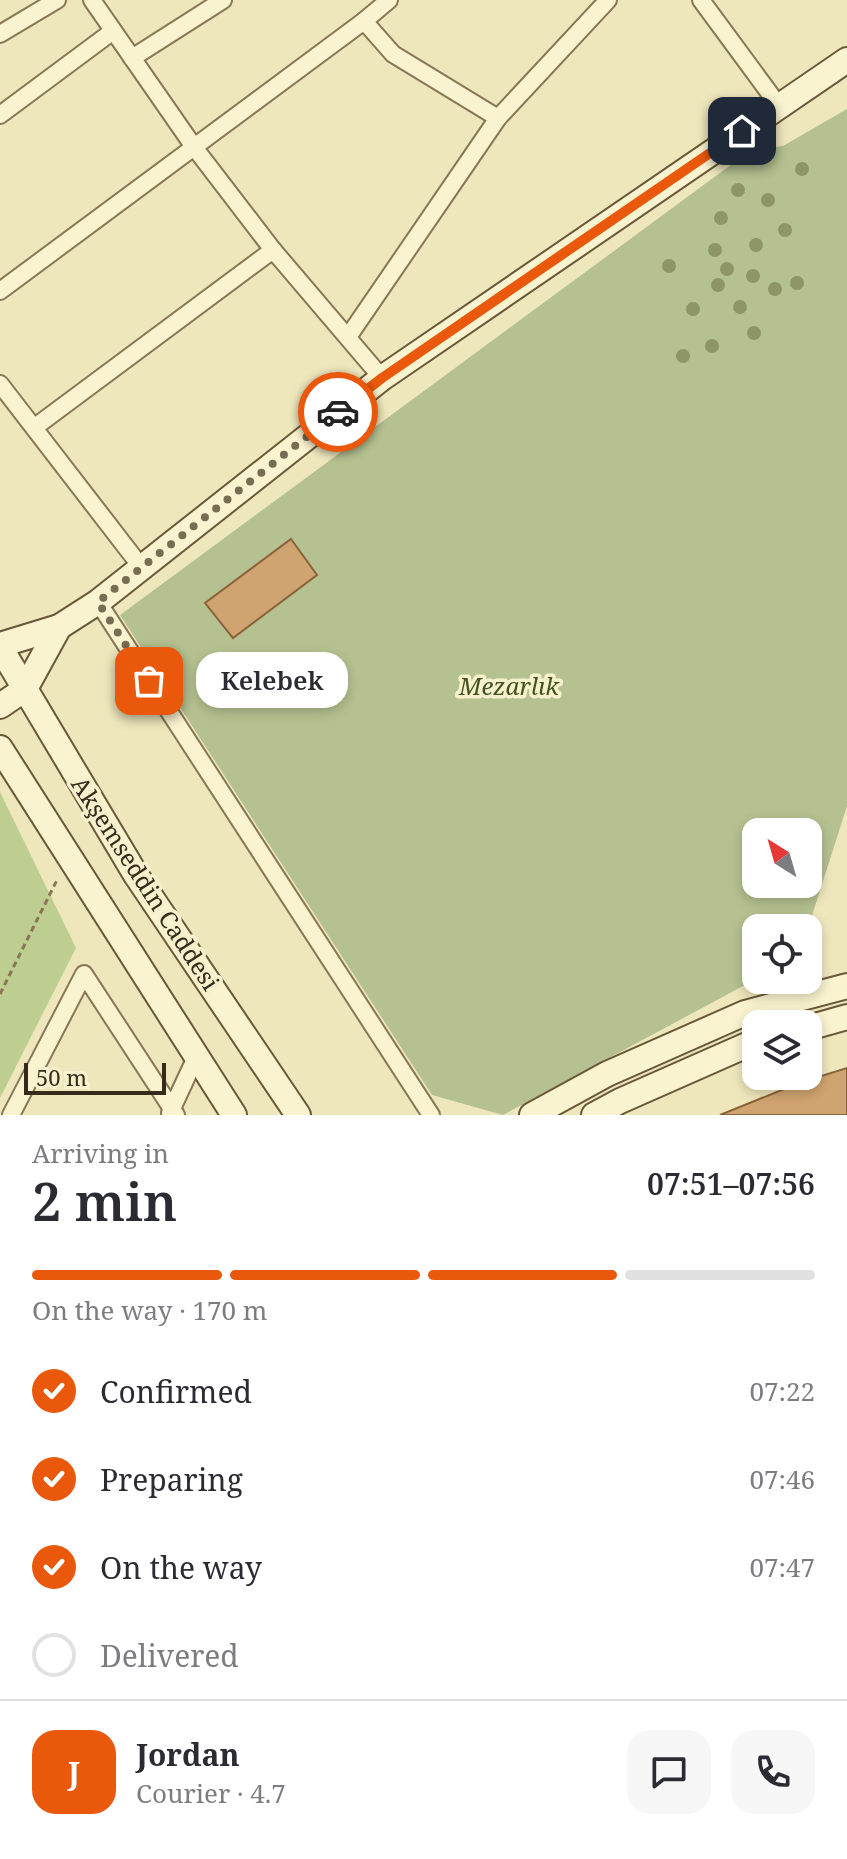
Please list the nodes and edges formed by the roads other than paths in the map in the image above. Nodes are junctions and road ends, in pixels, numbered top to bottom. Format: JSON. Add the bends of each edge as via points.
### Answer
{"nodes":[{"id":1,"x":57,"y":0,"type":"edge"},
{"id":2,"x":92,"y":0,"type":"edge"},
{"id":3,"x":223,"y":0,"type":"edge"},
{"id":4,"x":389,"y":0,"type":"edge"},
{"id":5,"x":608,"y":0,"type":"edge"},
{"id":6,"x":701,"y":0,"type":"edge"},
{"id":7,"x":364,"y":21,"type":"junction"},
{"id":8,"x":113,"y":31,"type":"junction"},
{"id":9,"x":0,"y":34,"type":"edge"},
{"id":10,"x":132,"y":58,"type":"junction"},
{"id":11,"x":847,"y":60,"type":"edge"},
{"id":12,"x":779,"y":106,"type":"junction"},
{"id":13,"x":0,"y":115,"type":"edge"},
{"id":14,"x":498,"y":118,"type":"junction"},
{"id":15,"x":194,"y":147,"type":"junction"},
{"id":16,"x":273,"y":250,"type":"junction"},
{"id":17,"x":0,"y":291,"type":"edge"},
{"id":18,"x":348,"y":337,"type":"junction"},
{"id":19,"x":382,"y":378,"type":"junction"},
{"id":20,"x":0,"y":384,"type":"edge"},
{"id":21,"x":35,"y":427,"type":"junction"},
{"id":22,"x":142,"y":568,"type":"junction"},
{"id":23,"x":98,"y":602,"type":"junction"},
{"id":24,"x":59,"y":627,"type":"junction"},
{"id":25,"x":0,"y":646,"type":"edge"},
{"id":26,"x":25,"y":689,"type":"junction"},
{"id":27,"x":0,"y":706,"type":"edge"},
{"id":28,"x":0,"y":748,"type":"edge"},
{"id":29,"x":847,"y":986,"type":"edge"},
{"id":30,"x":847,"y":1017,"type":"edge"},
{"id":31,"x":822,"y":1024,"type":"edge"},
{"id":32,"x":742,"y":1047,"type":"edge"},
{"id":33,"x":196,"y":1057,"type":"junction"},
{"id":34,"x":172,"y":1113,"type":"edge"},
{"id":35,"x":11,"y":1115,"type":"edge"},
{"id":36,"x":234,"y":1115,"type":"edge"},
{"id":37,"x":298,"y":1115,"type":"edge"},
{"id":38,"x":431,"y":1115,"type":"edge"},
{"id":39,"x":532,"y":1115,"type":"edge"},
{"id":40,"x":594,"y":1115,"type":"edge"}],
"edges":[{"from":1,"to":9,"type":"street"},
{"from":2,"to":8,"type":"street"},
{"from":3,"to":10,"type":"street"},
{"from":4,"to":7,"type":"street"},
{"from":5,"to":14,"type":"street"},
{"from":6,"to":12,"type":"street"},
{"from":7,"to":14,"type":"street","via":[[393,54]]},
{"from":7,"to":15,"type":"street"},
{"from":8,"to":10,"type":"street"},
{"from":8,"to":13,"type":"street"},
{"from":10,"to":15,"type":"street"},
{"from":11,"to":12,"type":"street"},
{"from":12,"to":19,"type":"street"},
{"from":14,"to":18,"type":"street"},
{"from":15,"to":16,"type":"street"},
{"from":15,"to":17,"type":"street"},
{"from":16,"to":18,"type":"street"},
{"from":16,"to":21,"type":"street"},
{"from":18,"to":19,"type":"street"},
{"from":19,"to":22,"type":"street"},
{"from":20,"to":21,"type":"street"},
{"from":21,"to":22,"type":"street"},
{"from":22,"to":23,"type":"street"},
{"from":23,"to":24,"type":"street"},
{"from":23,"to":38,"type":"street"},
{"from":24,"to":25,"type":"street"},
{"from":24,"to":26,"type":"street"},
{"from":25,"to":26,"type":"street","name":"Akşemseddin Caddesi"},
{"from":26,"to":27,"type":"street"},
{"from":26,"to":37,"type":"street","name":"Akşemseddin Caddesi","via":[[136,875]]},
{"from":28,"to":33,"type":"street","name":"Akşemseddin Caddesi"},
{"from":29,"to":39,"type":"street","via":[[745,1013],[607,1074]]},
{"from":30,"to":31,"type":"street"},
{"from":32,"to":40,"type":"street"},
{"from":33,"to":34,"type":"street"},
{"from":33,"to":36,"type":"street","name":"Akşemseddin Caddesi"},
{"from":34,"to":35,"type":"street","via":[[84,974]]}]}
